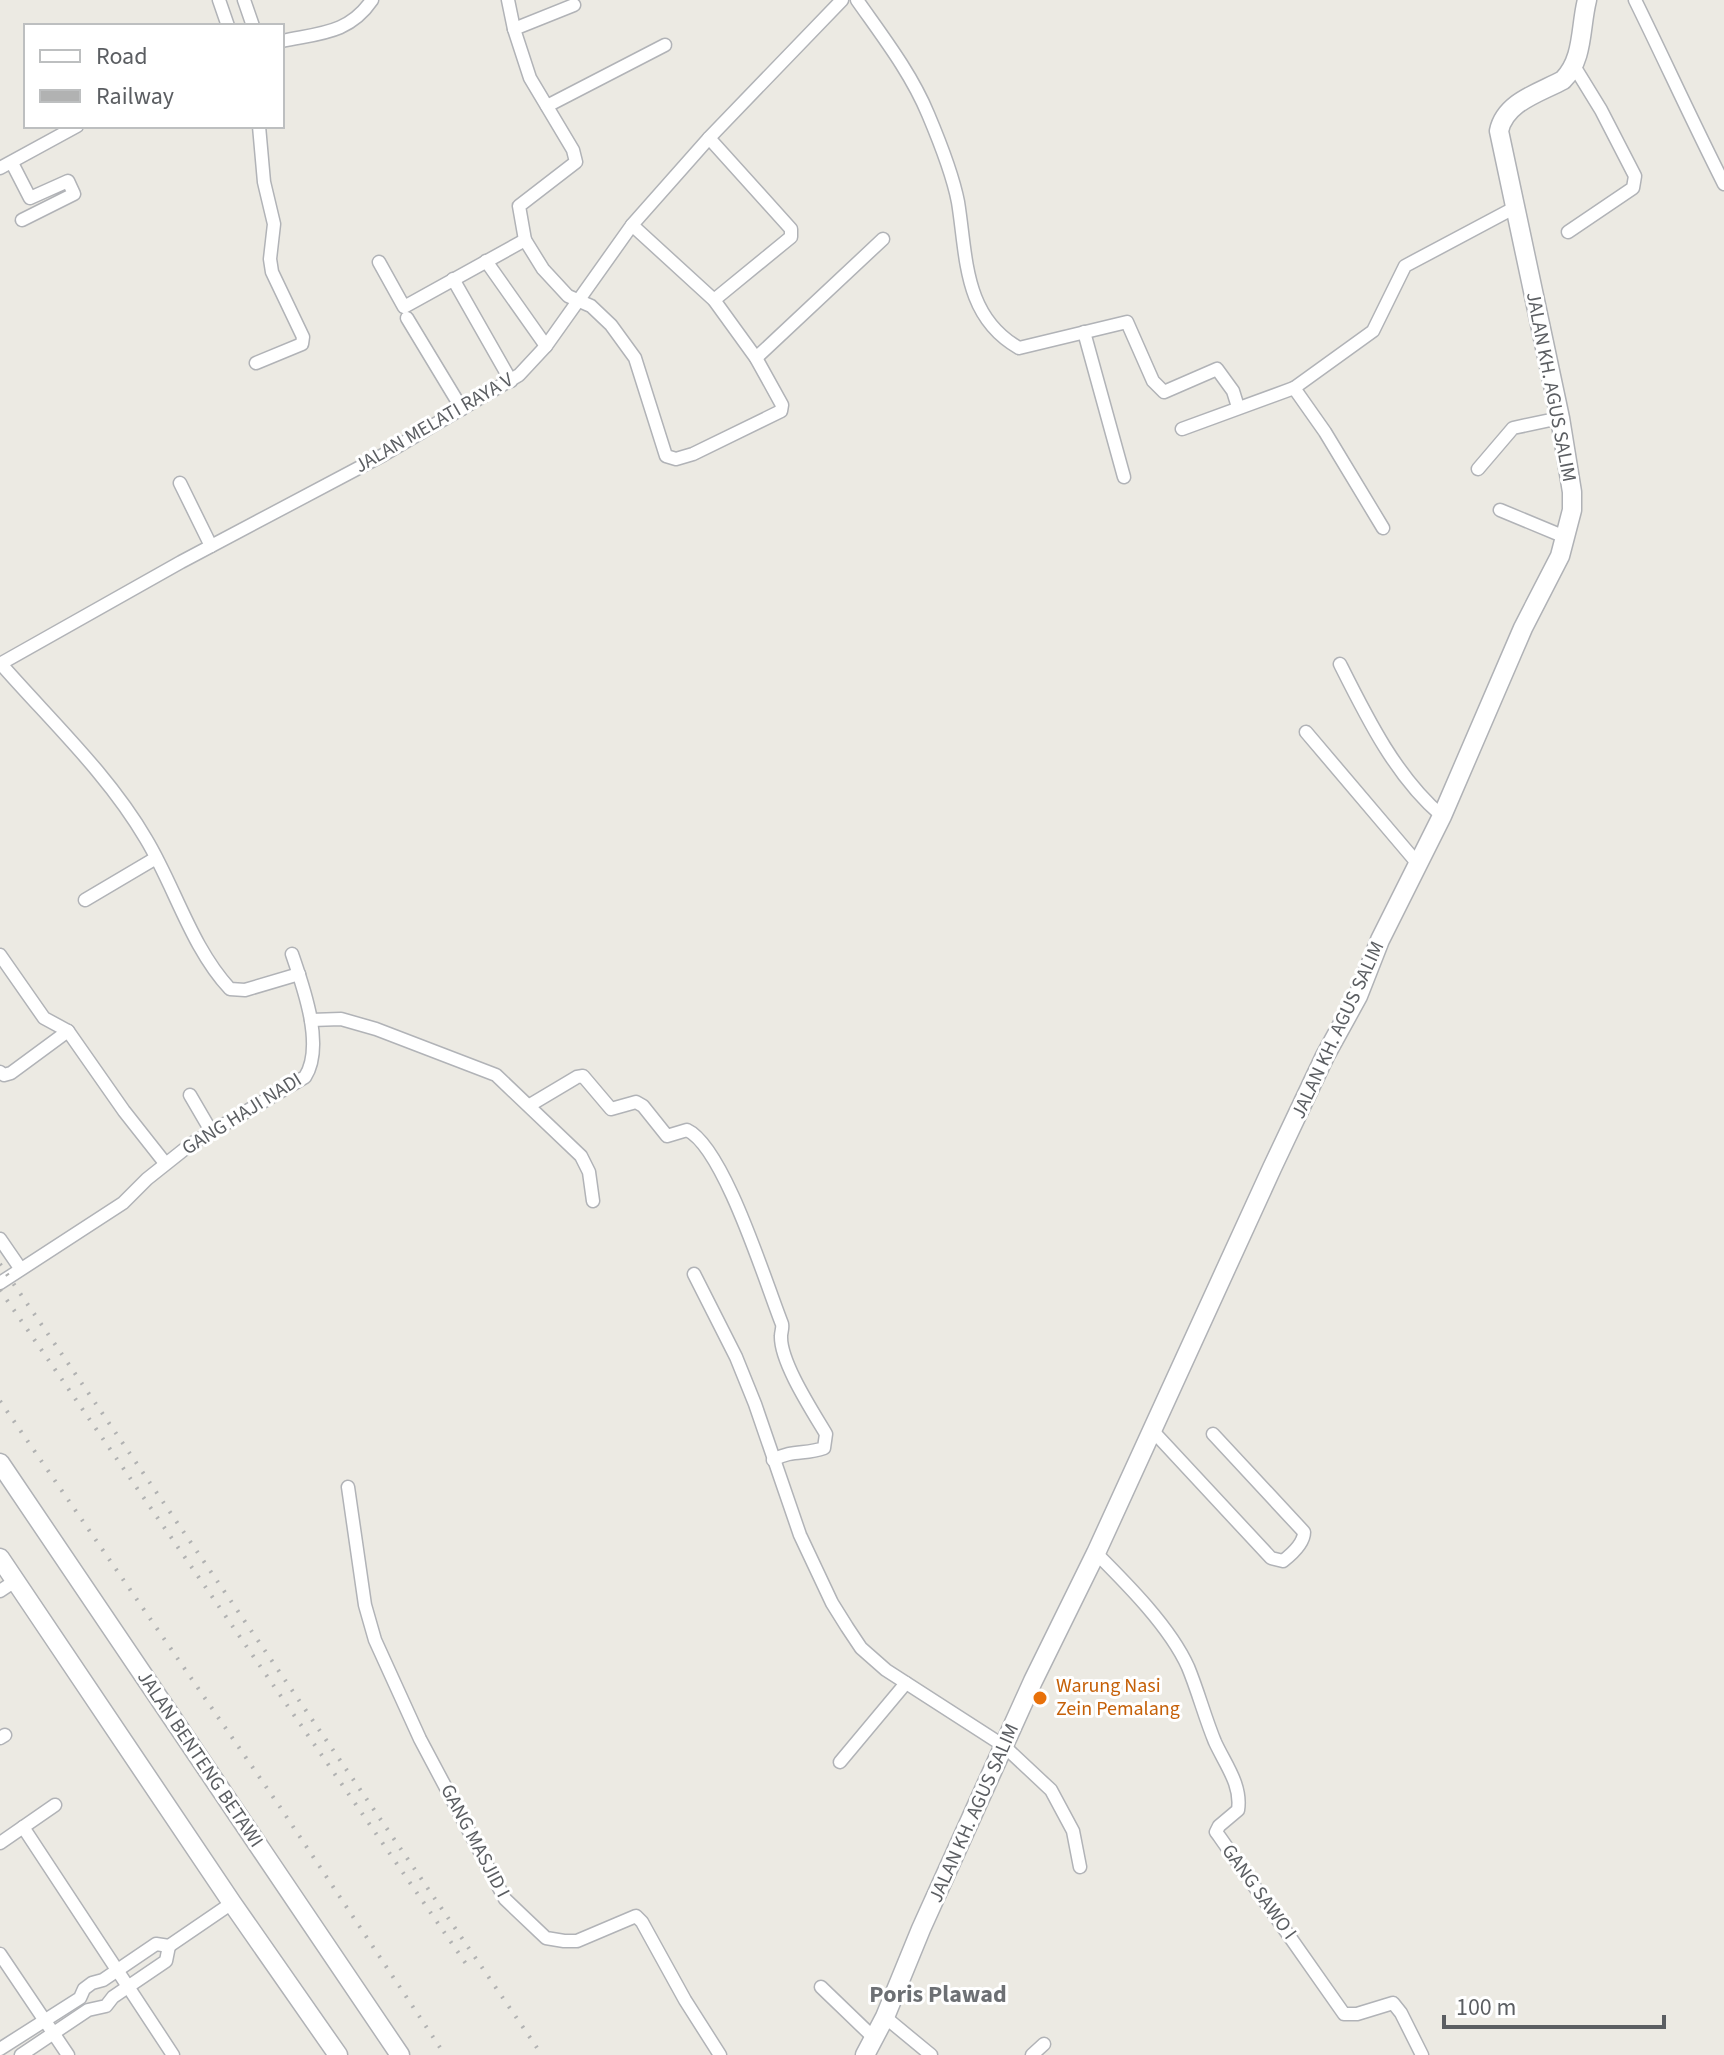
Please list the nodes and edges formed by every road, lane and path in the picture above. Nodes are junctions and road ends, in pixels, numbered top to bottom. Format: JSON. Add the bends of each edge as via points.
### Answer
{"nodes":[{"id":1,"x":219,"y":0,"type":"edge"},
{"id":2,"x":244,"y":0,"type":"edge"},
{"id":3,"x":372,"y":0,"type":"edge"},
{"id":4,"x":508,"y":0,"type":"edge"},
{"id":5,"x":842,"y":0,"type":"edge"},
{"id":6,"x":857,"y":0,"type":"edge"},
{"id":7,"x":1587,"y":0,"type":"edge"},
{"id":8,"x":1635,"y":0,"type":"edge"},
{"id":9,"x":574,"y":5,"type":"dead end"},
{"id":10,"x":227,"y":24,"type":"edge"},
{"id":11,"x":252,"y":24,"type":"edge"},
{"id":12,"x":514,"y":29,"type":"junction"},
{"id":13,"x":284,"y":41,"type":"edge"},
{"id":14,"x":665,"y":45,"type":"dead end"},
{"id":15,"x":1574,"y":66,"type":"junction"},
{"id":16,"x":547,"y":106,"type":"junction"},
{"id":17,"x":73,"y":128,"type":"edge"},
{"id":18,"x":259,"y":128,"type":"edge"},
{"id":19,"x":709,"y":138,"type":"junction"},
{"id":20,"x":6,"y":166,"type":"edge"},
{"id":21,"x":1724,"y":184,"type":"edge"},
{"id":22,"x":1514,"y":208,"type":"junction"},
{"id":23,"x":22,"y":220,"type":"dead end"},
{"id":24,"x":632,"y":225,"type":"junction"},
{"id":25,"x":1568,"y":232,"type":"dead end"},
{"id":26,"x":883,"y":239,"type":"dead end"},
{"id":27,"x":525,"y":240,"type":"junction"},
{"id":28,"x":486,"y":261,"type":"junction"},
{"id":29,"x":379,"y":262,"type":"dead end"},
{"id":30,"x":453,"y":279,"type":"junction"},
{"id":31,"x":578,"y":300,"type":"junction"},
{"id":32,"x":714,"y":300,"type":"junction"},
{"id":33,"x":407,"y":318,"type":"dead end"},
{"id":34,"x":1084,"y":332,"type":"junction"},
{"id":35,"x":546,"y":346,"type":"junction"},
{"id":36,"x":756,"y":358,"type":"junction"},
{"id":37,"x":256,"y":363,"type":"dead end"},
{"id":38,"x":511,"y":381,"type":"junction"},
{"id":39,"x":1294,"y":388,"type":"junction"},
{"id":40,"x":1238,"y":407,"type":"junction"},
{"id":41,"x":462,"y":409,"type":"junction"},
{"id":42,"x":1560,"y":418,"type":"junction"},
{"id":43,"x":1182,"y":429,"type":"dead end"},
{"id":44,"x":1478,"y":469,"type":"dead end"},
{"id":45,"x":1124,"y":477,"type":"dead end"},
{"id":46,"x":180,"y":483,"type":"dead end"},
{"id":47,"x":1500,"y":510,"type":"dead end"},
{"id":48,"x":1383,"y":528,"type":"dead end"},
{"id":49,"x":1565,"y":537,"type":"junction"},
{"id":50,"x":211,"y":546,"type":"junction"},
{"id":51,"x":0,"y":664,"type":"edge"},
{"id":52,"x":1340,"y":664,"type":"dead end"},
{"id":53,"x":1306,"y":732,"type":"dead end"},
{"id":54,"x":1442,"y":816,"type":"junction"},
{"id":55,"x":156,"y":858,"type":"junction"},
{"id":56,"x":1418,"y":864,"type":"junction"},
{"id":57,"x":85,"y":900,"type":"dead end"},
{"id":58,"x":292,"y":954,"type":"dead end"},
{"id":59,"x":0,"y":955,"type":"edge"},
{"id":60,"x":299,"y":974,"type":"junction"},
{"id":61,"x":311,"y":1020,"type":"junction"},
{"id":62,"x":68,"y":1031,"type":"junction"},
{"id":63,"x":0,"y":1072,"type":"edge"},
{"id":64,"x":190,"y":1095,"type":"dead end"},
{"id":65,"x":530,"y":1105,"type":"junction"},
{"id":66,"x":211,"y":1131,"type":"junction"},
{"id":67,"x":165,"y":1163,"type":"junction"},
{"id":68,"x":593,"y":1201,"type":"dead end"},
{"id":69,"x":0,"y":1239,"type":"edge"},
{"id":70,"x":20,"y":1268,"type":"junction"},
{"id":71,"x":694,"y":1274,"type":"dead end"},
{"id":72,"x":0,"y":1283,"type":"edge"},
{"id":73,"x":1152,"y":1430,"type":"junction"},
{"id":74,"x":1213,"y":1434,"type":"dead end"},
{"id":75,"x":773,"y":1460,"type":"junction"},
{"id":76,"x":0,"y":1463,"type":"edge"},
{"id":77,"x":348,"y":1487,"type":"dead end"},
{"id":78,"x":1096,"y":1553,"type":"junction"},
{"id":79,"x":0,"y":1558,"type":"edge"},
{"id":80,"x":8,"y":1586,"type":"edge"},
{"id":81,"x":906,"y":1683,"type":"junction"},
{"id":82,"x":1004,"y":1746,"type":"junction"},
{"id":83,"x":840,"y":1762,"type":"dead end"},
{"id":84,"x":55,"y":1805,"type":"dead end"},
{"id":85,"x":23,"y":1827,"type":"junction"},
{"id":86,"x":0,"y":1843,"type":"edge"},
{"id":87,"x":1080,"y":1867,"type":"dead end"},
{"id":88,"x":232,"y":1903,"type":"junction"},
{"id":89,"x":169,"y":1946,"type":"junction"},
{"id":90,"x":0,"y":1954,"type":"edge"},
{"id":91,"x":117,"y":1971,"type":"junction"},
{"id":92,"x":128,"y":1987,"type":"junction"},
{"id":93,"x":821,"y":1987,"type":"dead end"},
{"id":94,"x":885,"y":2017,"type":"junction"},
{"id":95,"x":44,"y":2020,"type":"junction"},
{"id":96,"x":53,"y":2033,"type":"junction"},
{"id":97,"x":1044,"y":2044,"type":"dead end"},
{"id":98,"x":869,"y":2046,"type":"edge"},
{"id":99,"x":0,"y":2049,"type":"edge"},
{"id":100,"x":21,"y":2055,"type":"edge"},
{"id":101,"x":68,"y":2055,"type":"edge"},
{"id":102,"x":173,"y":2055,"type":"edge"},
{"id":103,"x":338,"y":2055,"type":"edge"},
{"id":104,"x":400,"y":2055,"type":"edge"},
{"id":105,"x":720,"y":2055,"type":"edge"},
{"id":106,"x":931,"y":2055,"type":"edge"},
{"id":107,"x":1032,"y":2055,"type":"edge"},
{"id":108,"x":1422,"y":2055,"type":"edge"}],
"edges":[{"from":1,"to":10,"type":"street"},
{"from":2,"to":11,"type":"street"},
{"from":3,"to":13,"type":"street","via":[[349,24]]},
{"from":4,"to":12,"type":"street"},
{"from":5,"to":19,"type":"street","name":"JALAN MELATI RAYA V"},
{"from":6,"to":34,"type":"street","via":[[907,71],[928,114],[957,199],[966,267],[983,315],[1002,338],[1019,348]]},
{"from":7,"to":15,"type":"street"},
{"from":8,"to":21,"type":"street"},
{"from":9,"to":12,"type":"street"},
{"from":12,"to":16,"type":"street","via":[[530,78]]},
{"from":14,"to":16,"type":"street"},
{"from":15,"to":22,"type":"street","name":"JALAN KH. AGUS SALIM","via":[[1563,80],[1501,119],[1501,150]]},
{"from":15,"to":25,"type":"street","via":[[1635,183]]},
{"from":16,"to":27,"type":"street","via":[[576,162],[519,206]]},
{"from":17,"to":20,"type":"street"},
{"from":18,"to":37,"type":"street","via":[[274,224],[272,272],[303,337],[302,344]]},
{"from":19,"to":24,"type":"street","name":"JALAN MELATI RAYA V"},
{"from":19,"to":32,"type":"street","via":[[791,229],[791,237]]},
{"from":20,"to":23,"type":"street","via":[[30,198],[68,181],[74,194]]},
{"from":22,"to":39,"type":"street","via":[[1405,266],[1373,331]]},
{"from":22,"to":42,"type":"street","name":"JALAN KH. AGUS SALIM"},
{"from":24,"to":31,"type":"street","name":"JALAN MELATI RAYA V"},
{"from":24,"to":32,"type":"street"},
{"from":26,"to":36,"type":"street"},
{"from":27,"to":28,"type":"street"},
{"from":27,"to":31,"type":"street","via":[[554,282]]},
{"from":28,"to":30,"type":"street"},
{"from":28,"to":35,"type":"street"},
{"from":29,"to":30,"type":"street","via":[[402,307]]},
{"from":30,"to":38,"type":"street"},
{"from":31,"to":35,"type":"street","name":"JALAN MELATI RAYA V"},
{"from":31,"to":36,"type":"street","via":[[611,325],[635,358],[666,456],[693,454],[781,411]]},
{"from":32,"to":36,"type":"street"},
{"from":33,"to":41,"type":"street"},
{"from":34,"to":40,"type":"street","via":[[1127,322],[1153,381],[1164,392],[1217,369]]},
{"from":34,"to":45,"type":"street"},
{"from":35,"to":38,"type":"street","name":"JALAN MELATI RAYA V"},
{"from":38,"to":41,"type":"street","name":"JALAN MELATI RAYA V"},
{"from":39,"to":40,"type":"street"},
{"from":39,"to":48,"type":"street"},
{"from":40,"to":43,"type":"street"},
{"from":41,"to":50,"type":"street","name":"JALAN MELATI RAYA V"},
{"from":42,"to":44,"type":"street","via":[[1513,428]]},
{"from":42,"to":49,"type":"street","name":"JALAN KH. AGUS SALIM","via":[[1572,492]]},
{"from":46,"to":50,"type":"street"},
{"from":47,"to":49,"type":"street"},
{"from":49,"to":54,"type":"street","name":"JALAN KH. AGUS SALIM"},
{"from":50,"to":51,"type":"street","name":"JALAN MELATI RAYA V"},
{"from":51,"to":55,"type":"street","via":[[115,794]]},
{"from":52,"to":54,"type":"street","via":[[1395,761]]},
{"from":53,"to":56,"type":"street"},
{"from":54,"to":56,"type":"street","name":"JALAN KH. AGUS SALIM"},
{"from":55,"to":57,"type":"street"},
{"from":55,"to":60,"type":"street","via":[[192,930],[230,989],[245,990]]},
{"from":56,"to":73,"type":"street","name":"JALAN KH. AGUS SALIM"},
{"from":58,"to":60,"type":"street","name":"GANG HAJI NADI"},
{"from":59,"to":62,"type":"street","via":[[44,1018]]},
{"from":60,"to":61,"type":"street","name":"GANG HAJI NADI"},
{"from":61,"to":65,"type":"street","via":[[341,1019],[462,1060],[496,1075]]},
{"from":61,"to":66,"type":"street","name":"GANG HAJI NADI","via":[[311,1061],[305,1077]]},
{"from":62,"to":63,"type":"street","via":[[11,1073]]},
{"from":62,"to":67,"type":"street"},
{"from":64,"to":66,"type":"street"},
{"from":65,"to":68,"type":"street","via":[[581,1156]]},
{"from":65,"to":75,"type":"street","via":[[583,1076],[611,1109],[636,1102],[667,1136],[687,1130],[700,1140],[739,1210],[775,1300],[785,1355],[826,1434],[824,1448]]},
{"from":66,"to":67,"type":"street","name":"GANG HAJI NADI"},
{"from":67,"to":70,"type":"street","name":"GANG HAJI NADI","via":[[123,1203]]},
{"from":69,"to":70,"type":"street"},
{"from":70,"to":72,"type":"street","name":"GANG HAJI NADI"},
{"from":71,"to":75,"type":"street","via":[[736,1357]]},
{"from":73,"to":74,"type":"street","via":[[1271,1558],[1283,1561],[1304,1532]]},
{"from":73,"to":78,"type":"street","name":"JALAN KH. AGUS SALIM"},
{"from":75,"to":81,"type":"street","via":[[832,1603],[861,1648]]},
{"from":76,"to":104,"type":"street","name":"JALAN BENTENG BETAWI"},
{"from":77,"to":105,"type":"street","name":"GANG MASJID I","via":[[375,1640],[420,1739],[505,1899],[546,1938],[564,1941],[577,1941],[636,1916]]},
{"from":78,"to":82,"type":"street","name":"JALAN KH. AGUS SALIM"},
{"from":78,"to":108,"type":"street","name":"GANG SAWO I","via":[[1155,1617],[1187,1665],[1240,1800],[1238,1810],[1216,1832],[1344,2014],[1396,2004]]},
{"from":79,"to":80,"type":"street"},
{"from":80,"to":88,"type":"street"},
{"from":81,"to":82,"type":"street"},
{"from":81,"to":83,"type":"street"},
{"from":82,"to":87,"type":"street","via":[[1059,1802],[1073,1831]]},
{"from":82,"to":94,"type":"street","name":"JALAN KH. AGUS SALIM"},
{"from":84,"to":85,"type":"street"},
{"from":85,"to":86,"type":"street"},
{"from":85,"to":91,"type":"street"},
{"from":88,"to":89,"type":"street"},
{"from":88,"to":103,"type":"street"},
{"from":89,"to":91,"type":"street","via":[[156,1944]]},
{"from":89,"to":92,"type":"street","via":[[166,1961]]},
{"from":90,"to":95,"type":"street"},
{"from":91,"to":92,"type":"street"},
{"from":91,"to":95,"type":"street"},
{"from":92,"to":96,"type":"street","via":[[106,2006],[88,2010]]},
{"from":92,"to":102,"type":"street"},
{"from":93,"to":98,"type":"street"},
{"from":94,"to":98,"type":"street","name":"JALAN KH. AGUS SALIM"},
{"from":94,"to":106,"type":"street"},
{"from":95,"to":96,"type":"street"},
{"from":95,"to":99,"type":"street"},
{"from":96,"to":100,"type":"street"},
{"from":96,"to":101,"type":"street"},
{"from":97,"to":107,"type":"street"}]}
